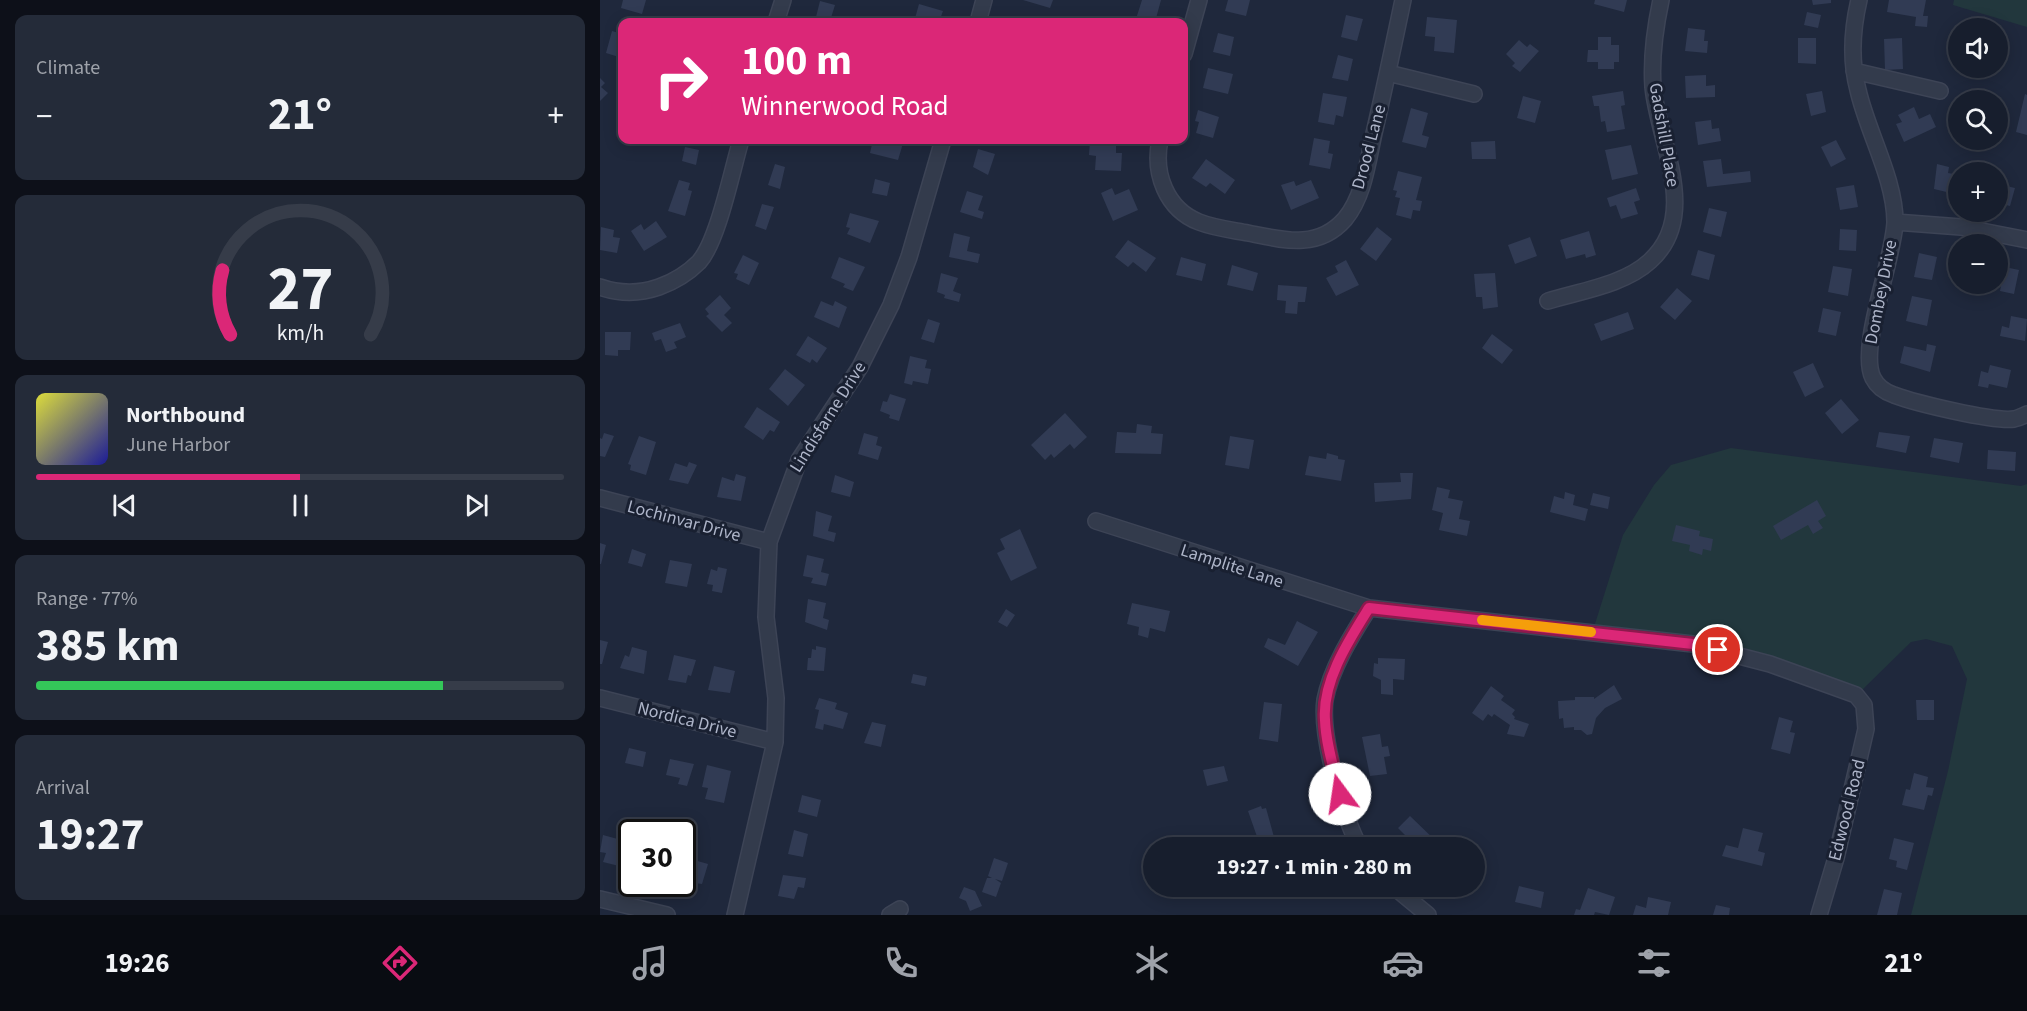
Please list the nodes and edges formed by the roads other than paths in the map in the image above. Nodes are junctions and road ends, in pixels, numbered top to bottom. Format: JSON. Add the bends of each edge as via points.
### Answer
{"nodes":[{"id":1,"x":783,"y":0,"type":"edge"},
{"id":2,"x":984,"y":0,"type":"edge"},
{"id":3,"x":1199,"y":0,"type":"edge"},
{"id":4,"x":1403,"y":0,"type":"edge"},
{"id":5,"x":1661,"y":0,"type":"edge"},
{"id":6,"x":1858,"y":0,"type":"edge"},
{"id":7,"x":777,"y":18,"type":"edge"},
{"id":8,"x":979,"y":18,"type":"edge"},
{"id":9,"x":1188,"y":40,"type":"edge"},
{"id":10,"x":1854,"y":71,"type":"junction"},
{"id":11,"x":1388,"y":73,"type":"junction"},
{"id":12,"x":1940,"y":91,"type":"dead end"},
{"id":13,"x":1474,"y":94,"type":"dead end"},
{"id":14,"x":740,"y":144,"type":"edge"},
{"id":15,"x":943,"y":144,"type":"edge"},
{"id":16,"x":1160,"y":144,"type":"edge"},
{"id":17,"x":1895,"y":222,"type":"junction"},
{"id":18,"x":2027,"y":240,"type":"edge"},
{"id":19,"x":600,"y":287,"type":"edge"},
{"id":20,"x":1548,"y":301,"type":"dead end"},
{"id":21,"x":2027,"y":414,"type":"edge"},
{"id":22,"x":600,"y":498,"type":"edge"},
{"id":23,"x":1096,"y":521,"type":"dead end"},
{"id":24,"x":769,"y":542,"type":"junction"},
{"id":25,"x":1369,"y":608,"type":"junction"},
{"id":26,"x":600,"y":698,"type":"edge"},
{"id":27,"x":1864,"y":705,"type":"joint"},
{"id":28,"x":775,"y":742,"type":"junction"},
{"id":29,"x":1356,"y":837,"type":"edge"},
{"id":30,"x":1406,"y":897,"type":"edge"},
{"id":31,"x":600,"y":899,"type":"edge"},
{"id":32,"x":667,"y":915,"type":"edge"},
{"id":33,"x":735,"y":915,"type":"edge"},
{"id":34,"x":1428,"y":915,"type":"edge"},
{"id":35,"x":1819,"y":915,"type":"edge"}],
"edges":[{"from":1,"to":7,"type":"street"},
{"from":2,"to":8,"type":"street"},
{"from":3,"to":9,"type":"street"},
{"from":4,"to":11,"type":"street","name":"Drood Lane"},
{"from":5,"to":20,"type":"street","name":"Gadshill Place","via":[[1653,85],[1674,184],[1674,212],[1667,237],[1656,255],[1641,268]]},
{"from":6,"to":10,"type":"street","name":"Dombey Drive","via":[[1852,42]]},
{"from":10,"to":12,"type":"street"},
{"from":10,"to":17,"type":"street","name":"Dombey Drive","via":[[1880,150]]},
{"from":11,"to":13,"type":"street"},
{"from":11,"to":16,"type":"street","name":"Drood Lane","via":[[1363,181],[1353,205],[1337,226],[1309,241],[1274,238],[1192,219],[1163,188],[1158,170]]},
{"from":14,"to":19,"type":"street","via":[[713,236],[699,262],[675,280],[647,291],[626,293]]},
{"from":15,"to":24,"type":"street","name":"Lindisfarne Drive","via":[[891,305],[860,367],[799,460]]},
{"from":17,"to":18,"type":"street","name":"Dombey Drive","via":[[1960,227]]},
{"from":17,"to":21,"type":"street","name":"Dombey Drive","via":[[1870,344],[1869,366],[1874,381],[1907,399],[1997,418],[2015,419]]},
{"from":22,"to":24,"type":"street","name":"Lochinvar Drive"},
{"from":23,"to":25,"type":"street","name":"Lamplite Lane"},
{"from":24,"to":28,"type":"street","name":"Lindisfarne Drive","via":[[766,617],[776,698]]},
{"from":25,"to":27,"type":"street","name":"Lamplite Lane","via":[[1693,644],[1823,682],[1856,695]]},
{"from":25,"to":29,"type":"street","via":[[1329,686],[1324,718],[1345,811]]},
{"from":26,"to":28,"type":"street","name":"Nordica Drive"},
{"from":27,"to":35,"type":"street","name":"Edwood Road","via":[[1866,729]]},
{"from":28,"to":33,"type":"street","name":"Lindisfarne Drive"},
{"from":30,"to":34,"type":"street"},
{"from":31,"to":32,"type":"street"}]}
